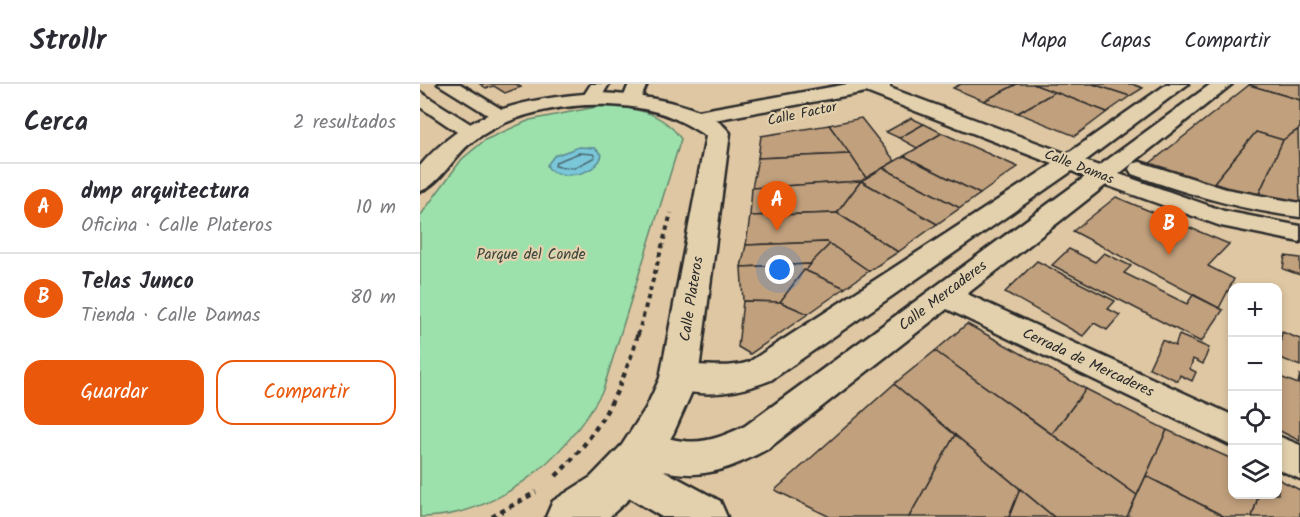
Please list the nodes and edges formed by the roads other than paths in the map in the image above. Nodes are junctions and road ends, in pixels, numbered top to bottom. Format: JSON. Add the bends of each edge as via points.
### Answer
{"nodes":[{"id":1,"x":447,"y":84,"type":"edge"},
{"id":2,"x":1179,"y":84,"type":"edge"},
{"id":3,"x":1223,"y":84,"type":"edge"},
{"id":4,"x":865,"y":85,"type":"edge"},
{"id":5,"x":918,"y":85,"type":"edge"},
{"id":6,"x":596,"y":90,"type":"edge"},
{"id":7,"x":636,"y":90,"type":"edge"},
{"id":8,"x":894,"y":95,"type":"junction"},
{"id":9,"x":420,"y":98,"type":"edge"},
{"id":10,"x":503,"y":116,"type":"junction"},
{"id":11,"x":708,"y":125,"type":"junction"},
{"id":12,"x":470,"y":132,"type":"junction"},
{"id":13,"x":1078,"y":156,"type":"junction"},
{"id":14,"x":1111,"y":169,"type":"junction"},
{"id":15,"x":420,"y":183,"type":"edge"},
{"id":16,"x":1300,"y":210,"type":"edge"},
{"id":17,"x":1300,"y":234,"type":"edge"},
{"id":18,"x":944,"y":295,"type":"junction"},
{"id":19,"x":679,"y":378,"type":"junction"},
{"id":20,"x":1228,"y":429,"type":"edge"},
{"id":21,"x":1282,"y":454,"type":"edge"},
{"id":22,"x":636,"y":461,"type":"junction"},
{"id":23,"x":1300,"y":462,"type":"edge"},
{"id":24,"x":590,"y":513,"type":"edge"},
{"id":25,"x":704,"y":517,"type":"edge"}],
"edges":[{"from":1,"to":10,"type":"street"},
{"from":2,"to":13,"type":"street"},
{"from":3,"to":14,"type":"street","name":"Calle Mercaderes"},
{"from":4,"to":5,"type":"street","name":"Calle Factor"},
{"from":4,"to":8,"type":"street","name":"Calle Damas"},
{"from":4,"to":11,"type":"street","name":"Calle Factor"},
{"from":5,"to":8,"type":"street","name":"Calle Factor"},
{"from":5,"to":13,"type":"street","name":"Calle Damas"},
{"from":6,"to":7,"type":"street"},
{"from":6,"to":10,"type":"street"},
{"from":7,"to":11,"type":"street"},
{"from":8,"to":11,"type":"street","name":"Calle Factor"},
{"from":8,"to":13,"type":"street","name":"Calle Damas"},
{"from":9,"to":12,"type":"street"},
{"from":10,"to":12,"type":"street"},
{"from":11,"to":19,"type":"street","name":"Calle Plateros"},
{"from":12,"to":15,"type":"street","via":[[448,149]]},
{"from":13,"to":14,"type":"street","name":"Calle Damas"},
{"from":13,"to":19,"type":"street","via":[[760,371],[737,380],[717,382]]},
{"from":14,"to":16,"type":"street","name":"Calle Damas","via":[[1259,206]]},
{"from":14,"to":17,"type":"street","name":"Calle Damas","via":[[1235,224]]},
{"from":14,"to":18,"type":"street","name":"Calle Mercaderes"},
{"from":18,"to":20,"type":"street","name":"Cerrada de Mercaderes"},
{"from":18,"to":22,"type":"street","name":"Calle Mercaderes","via":[[756,436],[724,454]]},
{"from":19,"to":22,"type":"street","name":"Calle Plateros","via":[[666,411]]},
{"from":21,"to":23,"type":"street"},
{"from":22,"to":24,"type":"street","name":"Calle Plateros"},
{"from":22,"to":25,"type":"street"}]}
